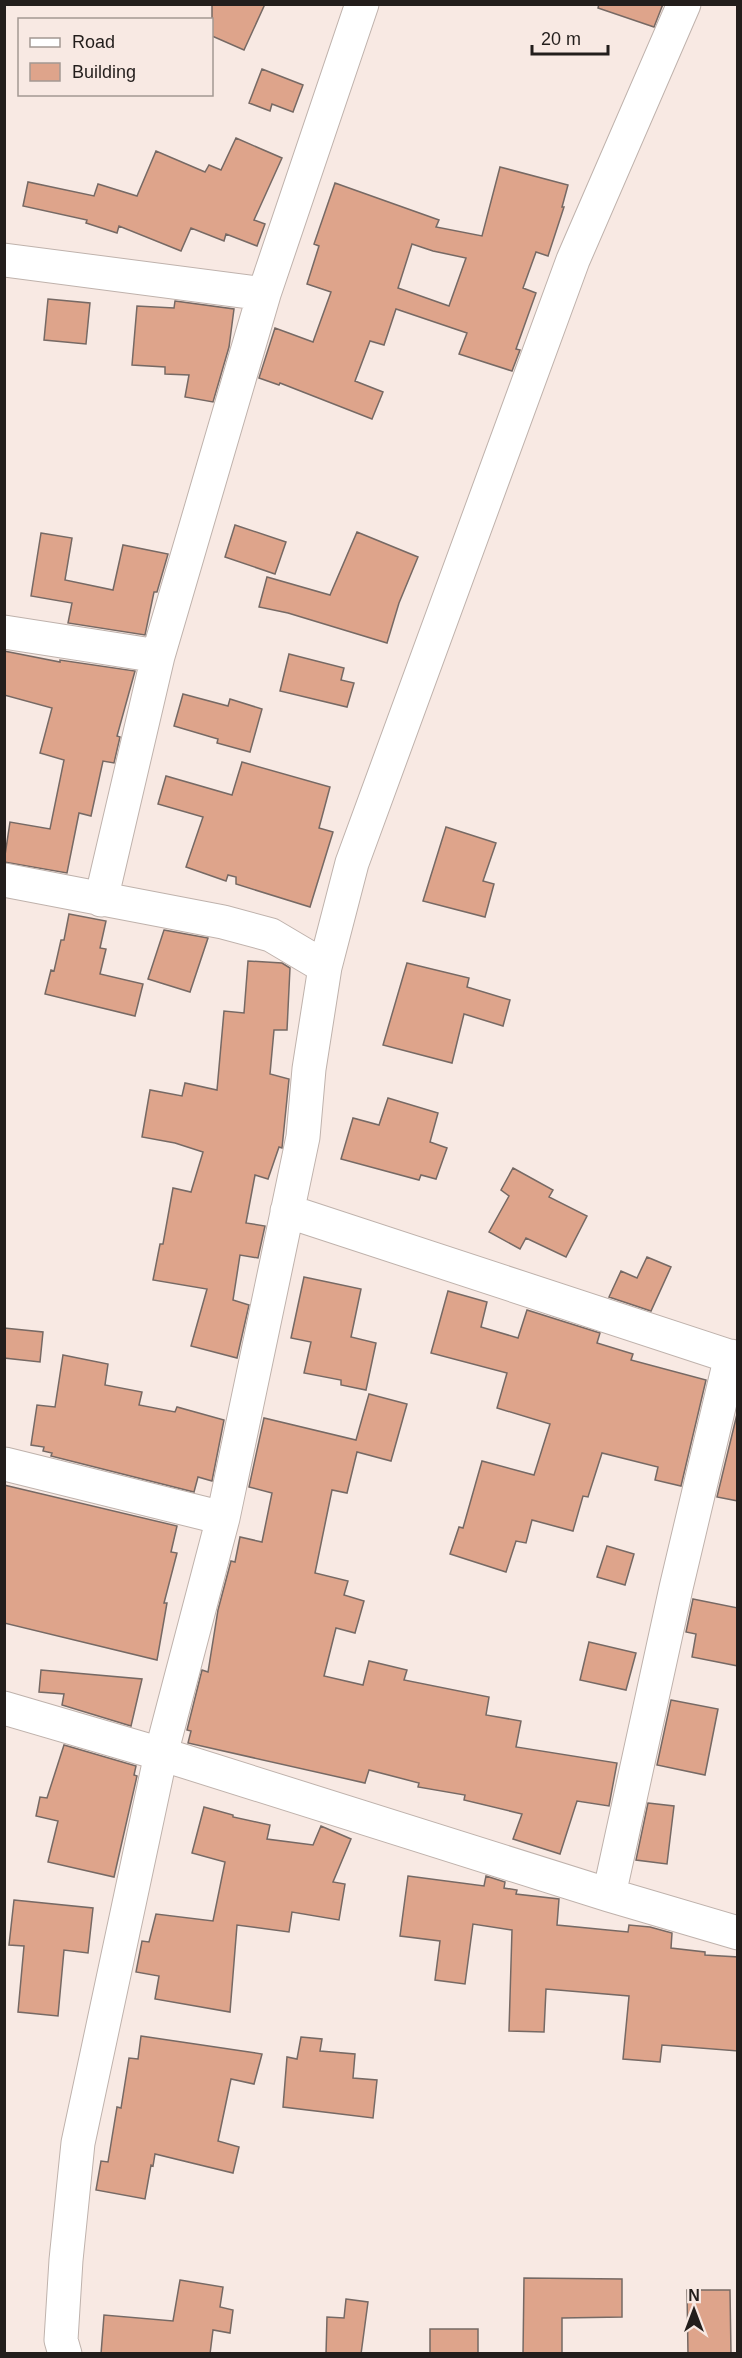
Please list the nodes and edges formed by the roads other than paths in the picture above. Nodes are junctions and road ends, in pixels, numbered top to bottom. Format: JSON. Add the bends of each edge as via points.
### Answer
{"nodes":[{"id":1,"x":362,"y":4,"type":"edge"},
{"id":2,"x":684,"y":4,"type":"edge"},
{"id":3,"x":4,"y":260,"type":"edge"},
{"id":4,"x":264,"y":294,"type":"junction"},
{"id":5,"x":4,"y":632,"type":"edge"},
{"id":6,"x":158,"y":656,"type":"junction"},
{"id":7,"x":4,"y":880,"type":"edge"},
{"id":8,"x":101,"y":900,"type":"junction"},
{"id":9,"x":325,"y":967,"type":"junction"},
{"id":10,"x":287,"y":1211,"type":"junction"},
{"id":11,"x":734,"y":1357,"type":"edge"},
{"id":12,"x":5,"y":1464,"type":"edge"},
{"id":13,"x":223,"y":1518,"type":"junction"},
{"id":14,"x":4,"y":1708,"type":"edge"},
{"id":15,"x":161,"y":1754,"type":"junction"},
{"id":16,"x":609,"y":1895,"type":"junction"},
{"id":17,"x":738,"y":1933,"type":"edge"},
{"id":18,"x":65,"y":2354,"type":"edge"}],
"edges":[{"from":1,"to":4,"type":"street"},
{"from":2,"to":9,"type":"street","via":[[573,260],[352,863]]},
{"from":3,"to":4,"type":"street"},
{"from":4,"to":6,"type":"street"},
{"from":5,"to":6,"type":"street"},
{"from":6,"to":8,"type":"street"},
{"from":7,"to":8,"type":"street"},
{"from":8,"to":9,"type":"street","via":[[223,922],[271,935]]},
{"from":9,"to":10,"type":"street","via":[[303,1137]]},
{"from":10,"to":11,"type":"street"},
{"from":10,"to":13,"type":"street"},
{"from":11,"to":16,"type":"street","via":[[676,1588]]},
{"from":12,"to":13,"type":"street"},
{"from":13,"to":15,"type":"street"},
{"from":14,"to":15,"type":"street"},
{"from":15,"to":16,"type":"street"},
{"from":15,"to":18,"type":"street","via":[[78,2143],[61,2329]]},
{"from":16,"to":17,"type":"street"}]}
